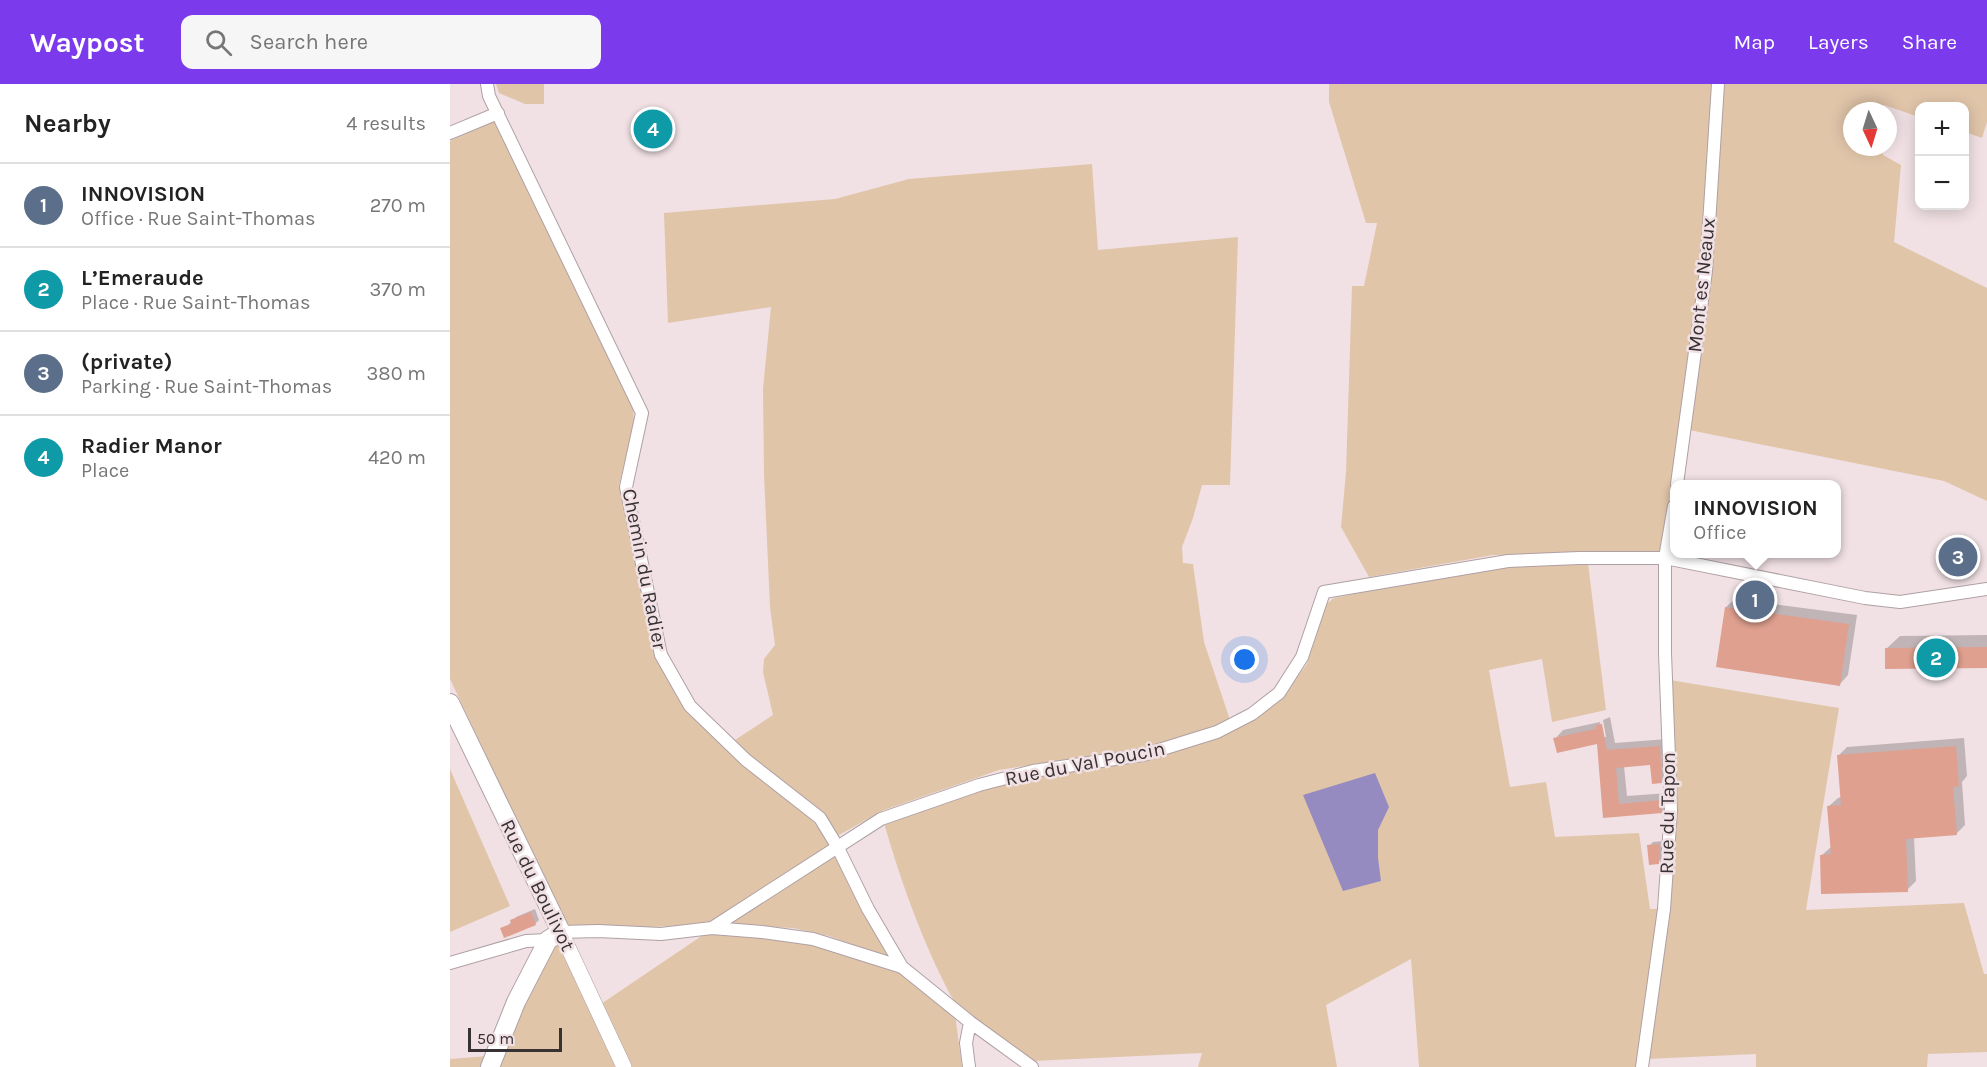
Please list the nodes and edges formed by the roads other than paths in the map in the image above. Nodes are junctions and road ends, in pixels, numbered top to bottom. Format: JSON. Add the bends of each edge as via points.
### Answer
{"nodes":[{"id":1,"x":487,"y":84,"type":"edge"},
{"id":2,"x":1718,"y":84,"type":"edge"},
{"id":3,"x":498,"y":112,"type":"junction"},
{"id":4,"x":450,"y":133,"type":"edge"},
{"id":5,"x":1678,"y":480,"type":"edge"},
{"id":6,"x":1670,"y":529,"type":"edge"},
{"id":7,"x":1665,"y":558,"type":"junction"},
{"id":8,"x":1987,"y":589,"type":"edge"},
{"id":9,"x":450,"y":703,"type":"edge"},
{"id":10,"x":837,"y":846,"type":"junction"},
{"id":11,"x":712,"y":928,"type":"junction"},
{"id":12,"x":554,"y":936,"type":"junction"},
{"id":13,"x":450,"y":963,"type":"edge"},
{"id":14,"x":902,"y":967,"type":"junction"},
{"id":15,"x":970,"y":1022,"type":"junction"},
{"id":16,"x":490,"y":1067,"type":"edge"},
{"id":17,"x":624,"y":1067,"type":"edge"},
{"id":18,"x":969,"y":1067,"type":"edge"},
{"id":19,"x":1032,"y":1067,"type":"edge"},
{"id":20,"x":1642,"y":1067,"type":"edge"}],
"edges":[{"from":1,"to":3,"type":"street","name":"Chemin du Radier"},
{"from":2,"to":5,"type":"street","name":"Mont es Neaux","via":[[1706,271]]},
{"from":3,"to":4,"type":"street"},
{"from":3,"to":10,"type":"street","name":"Chemin du Radier","via":[[642,412],[626,487],[661,654],[690,706],[746,760],[820,818]]},
{"from":6,"to":7,"type":"street"},
{"from":7,"to":8,"type":"street","via":[[1900,602]]},
{"from":7,"to":10,"type":"street","name":"Rue du Val Poucin","via":[[1508,561],[1324,592],[1302,657],[1279,693],[1217,732],[1143,754],[1033,771],[979,785],[881,819]]},
{"from":7,"to":20,"type":"street","name":"Rue du Tapon","via":[[1671,810],[1664,909]]},
{"from":9,"to":12,"type":"main road","name":"Rue du Boulivot"},
{"from":10,"to":11,"type":"street","name":"Rue du Val Poucin"},
{"from":10,"to":14,"type":"street","name":"Chemin du Radier"},
{"from":11,"to":12,"type":"street","via":[[661,934],[598,931]]},
{"from":11,"to":14,"type":"street","via":[[813,939]]},
{"from":12,"to":13,"type":"street"},
{"from":12,"to":16,"type":"main road","via":[[516,1002]]},
{"from":12,"to":17,"type":"street","name":"Rue du Boulivot"},
{"from":14,"to":15,"type":"street"},
{"from":15,"to":18,"type":"street","via":[[966,1043]]},
{"from":15,"to":19,"type":"street"}]}
